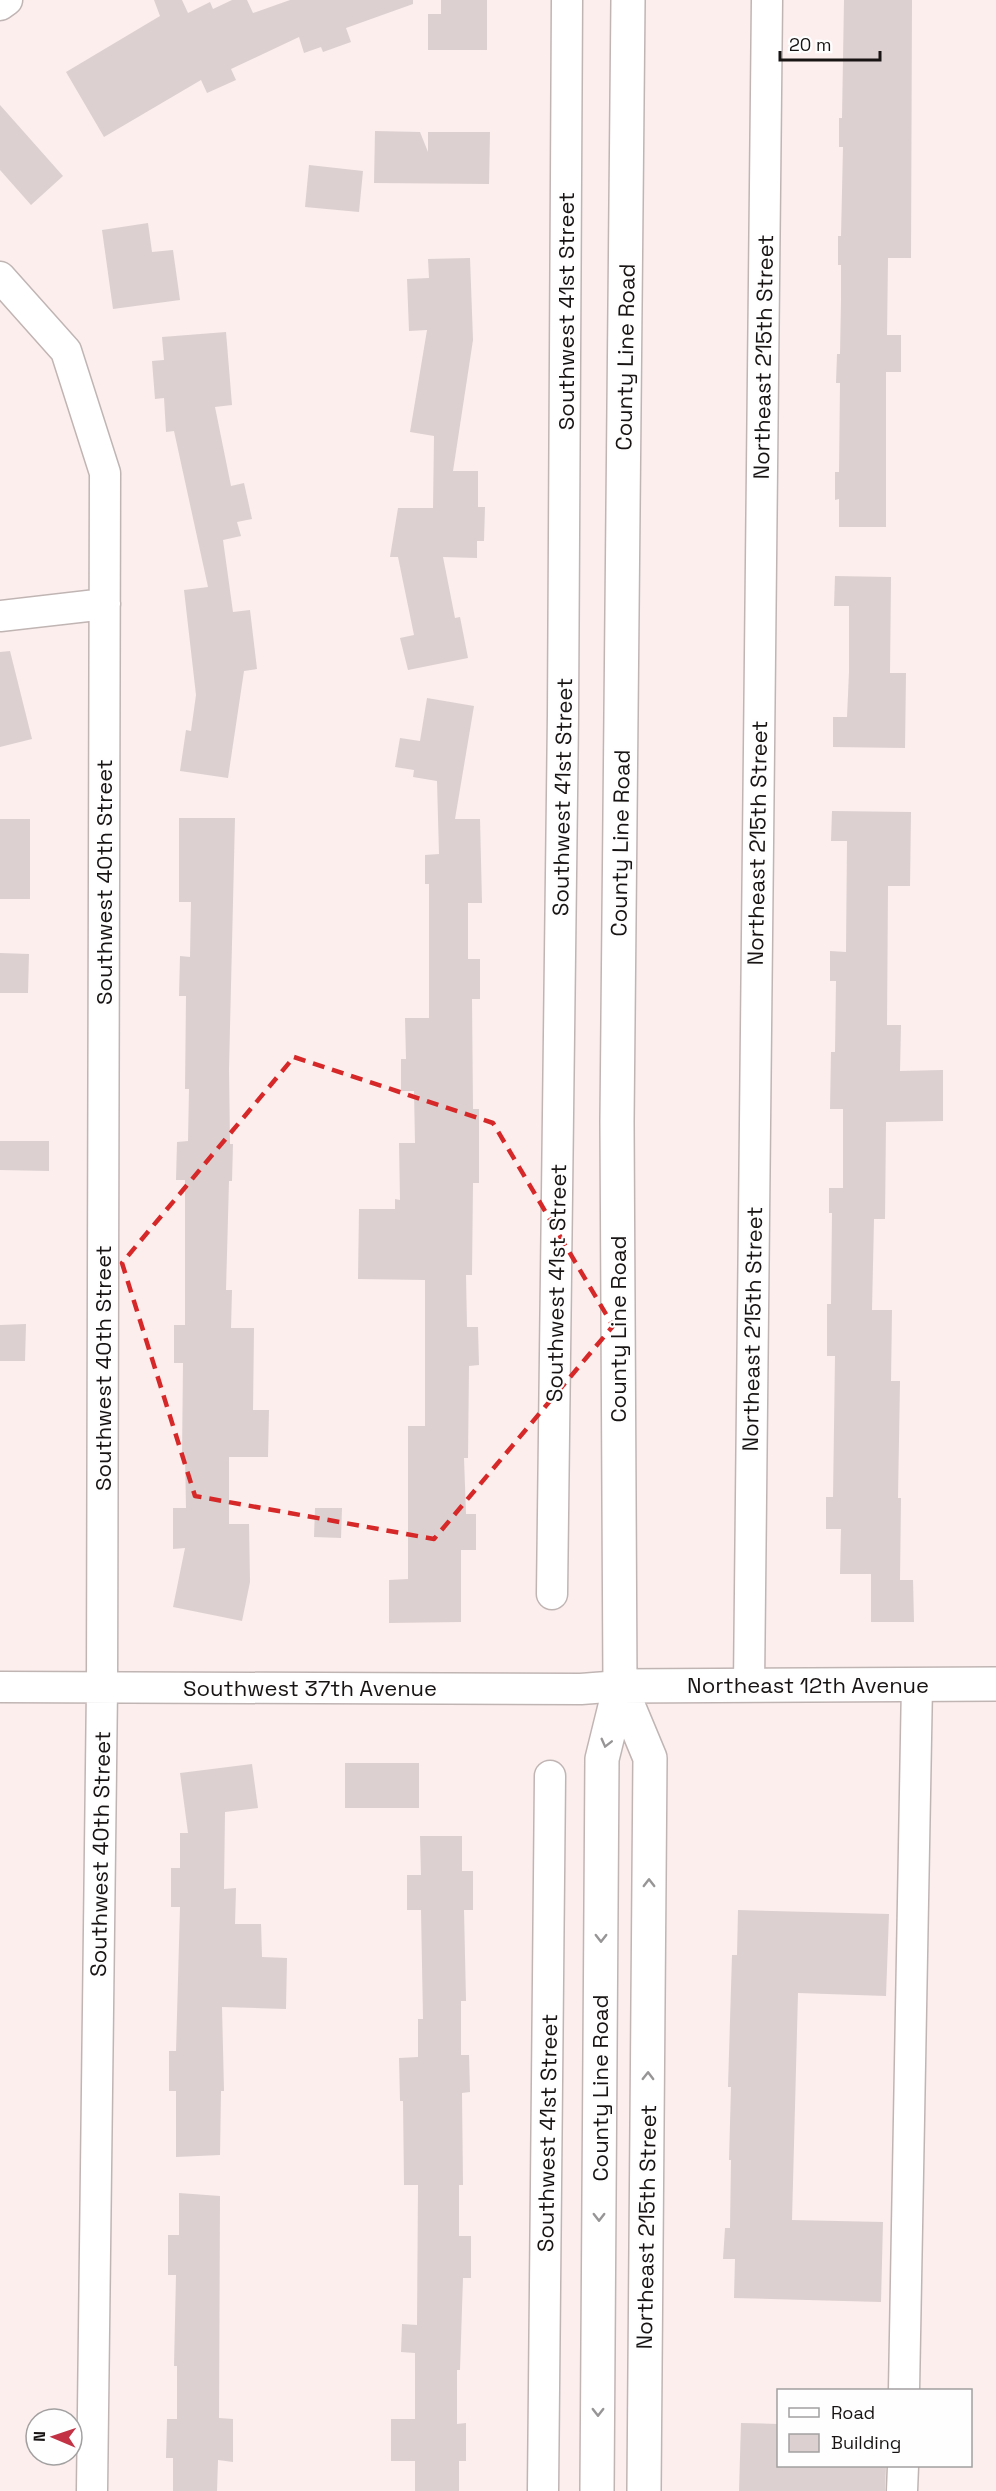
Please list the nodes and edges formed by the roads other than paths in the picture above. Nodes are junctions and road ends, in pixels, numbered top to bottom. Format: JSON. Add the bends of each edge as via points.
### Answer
{"nodes":[{"id":1,"x":7,"y":0,"type":"edge"},
{"id":2,"x":567,"y":0,"type":"edge"},
{"id":3,"x":628,"y":0,"type":"edge"},
{"id":4,"x":767,"y":0,"type":"edge"},
{"id":5,"x":0,"y":5,"type":"edge"},
{"id":6,"x":0,"y":277,"type":"edge"},
{"id":7,"x":105,"y":604,"type":"junction"},
{"id":8,"x":0,"y":616,"type":"edge"},
{"id":9,"x":552,"y":1594,"type":"dead end"},
{"id":10,"x":917,"y":1684,"type":"junction"},
{"id":11,"x":996,"y":1684,"type":"edge"},
{"id":12,"x":748,"y":1685,"type":"junction"},
{"id":13,"x":620,"y":1686,"type":"junction"},
{"id":14,"x":0,"y":1687,"type":"edge"},
{"id":15,"x":102,"y":1689,"type":"junction"},
{"id":16,"x":550,"y":1776,"type":"dead end"},
{"id":17,"x":649,"y":1962,"type":"joint"},
{"id":18,"x":904,"y":2389,"type":"edge"},
{"id":19,"x":903,"y":2467,"type":"edge"},
{"id":20,"x":92,"y":2491,"type":"edge"},
{"id":21,"x":543,"y":2491,"type":"edge"},
{"id":22,"x":597,"y":2491,"type":"edge"},
{"id":23,"x":644,"y":2491,"type":"edge"},
{"id":24,"x":902,"y":2491,"type":"edge"}],
"edges":[{"from":1,"to":5,"type":"street"},
{"from":2,"to":9,"type":"street","name":"Southwest 41st Street"},
{"from":3,"to":13,"type":"street","name":"County Line Road","via":[[617,1122]]},
{"from":4,"to":12,"type":"street","name":"Northeast 215th Street"},
{"from":6,"to":7,"type":"street","name":"Southwest 40th Street","via":[[66,351],[70,362],[105,473]]},
{"from":7,"to":8,"type":"street"},
{"from":7,"to":15,"type":"street","name":"Southwest 40th Street"},
{"from":10,"to":11,"type":"street","name":"Northeast 12th Avenue"},
{"from":10,"to":12,"type":"street","name":"Northeast 12th Avenue"},
{"from":10,"to":18,"type":"street"},
{"from":12,"to":13,"type":"street","name":"Northeast 12th Avenue"},
{"from":13,"to":15,"type":"street","name":"Southwest 37th Avenue"},
{"from":17,"to":13,"type":"street","name":"County Line Road","one_way":true,"via":[[650,1758]]},
{"from":13,"to":22,"type":"street","name":"County Line Road","one_way":true,"via":[[602,1759]]},
{"from":14,"to":15,"type":"street","name":"Southwest 37th Avenue"},
{"from":15,"to":20,"type":"street","name":"Southwest 40th Street"},
{"from":16,"to":21,"type":"street","name":"Southwest 41st Street"},
{"from":23,"to":17,"type":"street","name":"Northeast 215th Street","one_way":true},
{"from":19,"to":24,"type":"street"}]}
